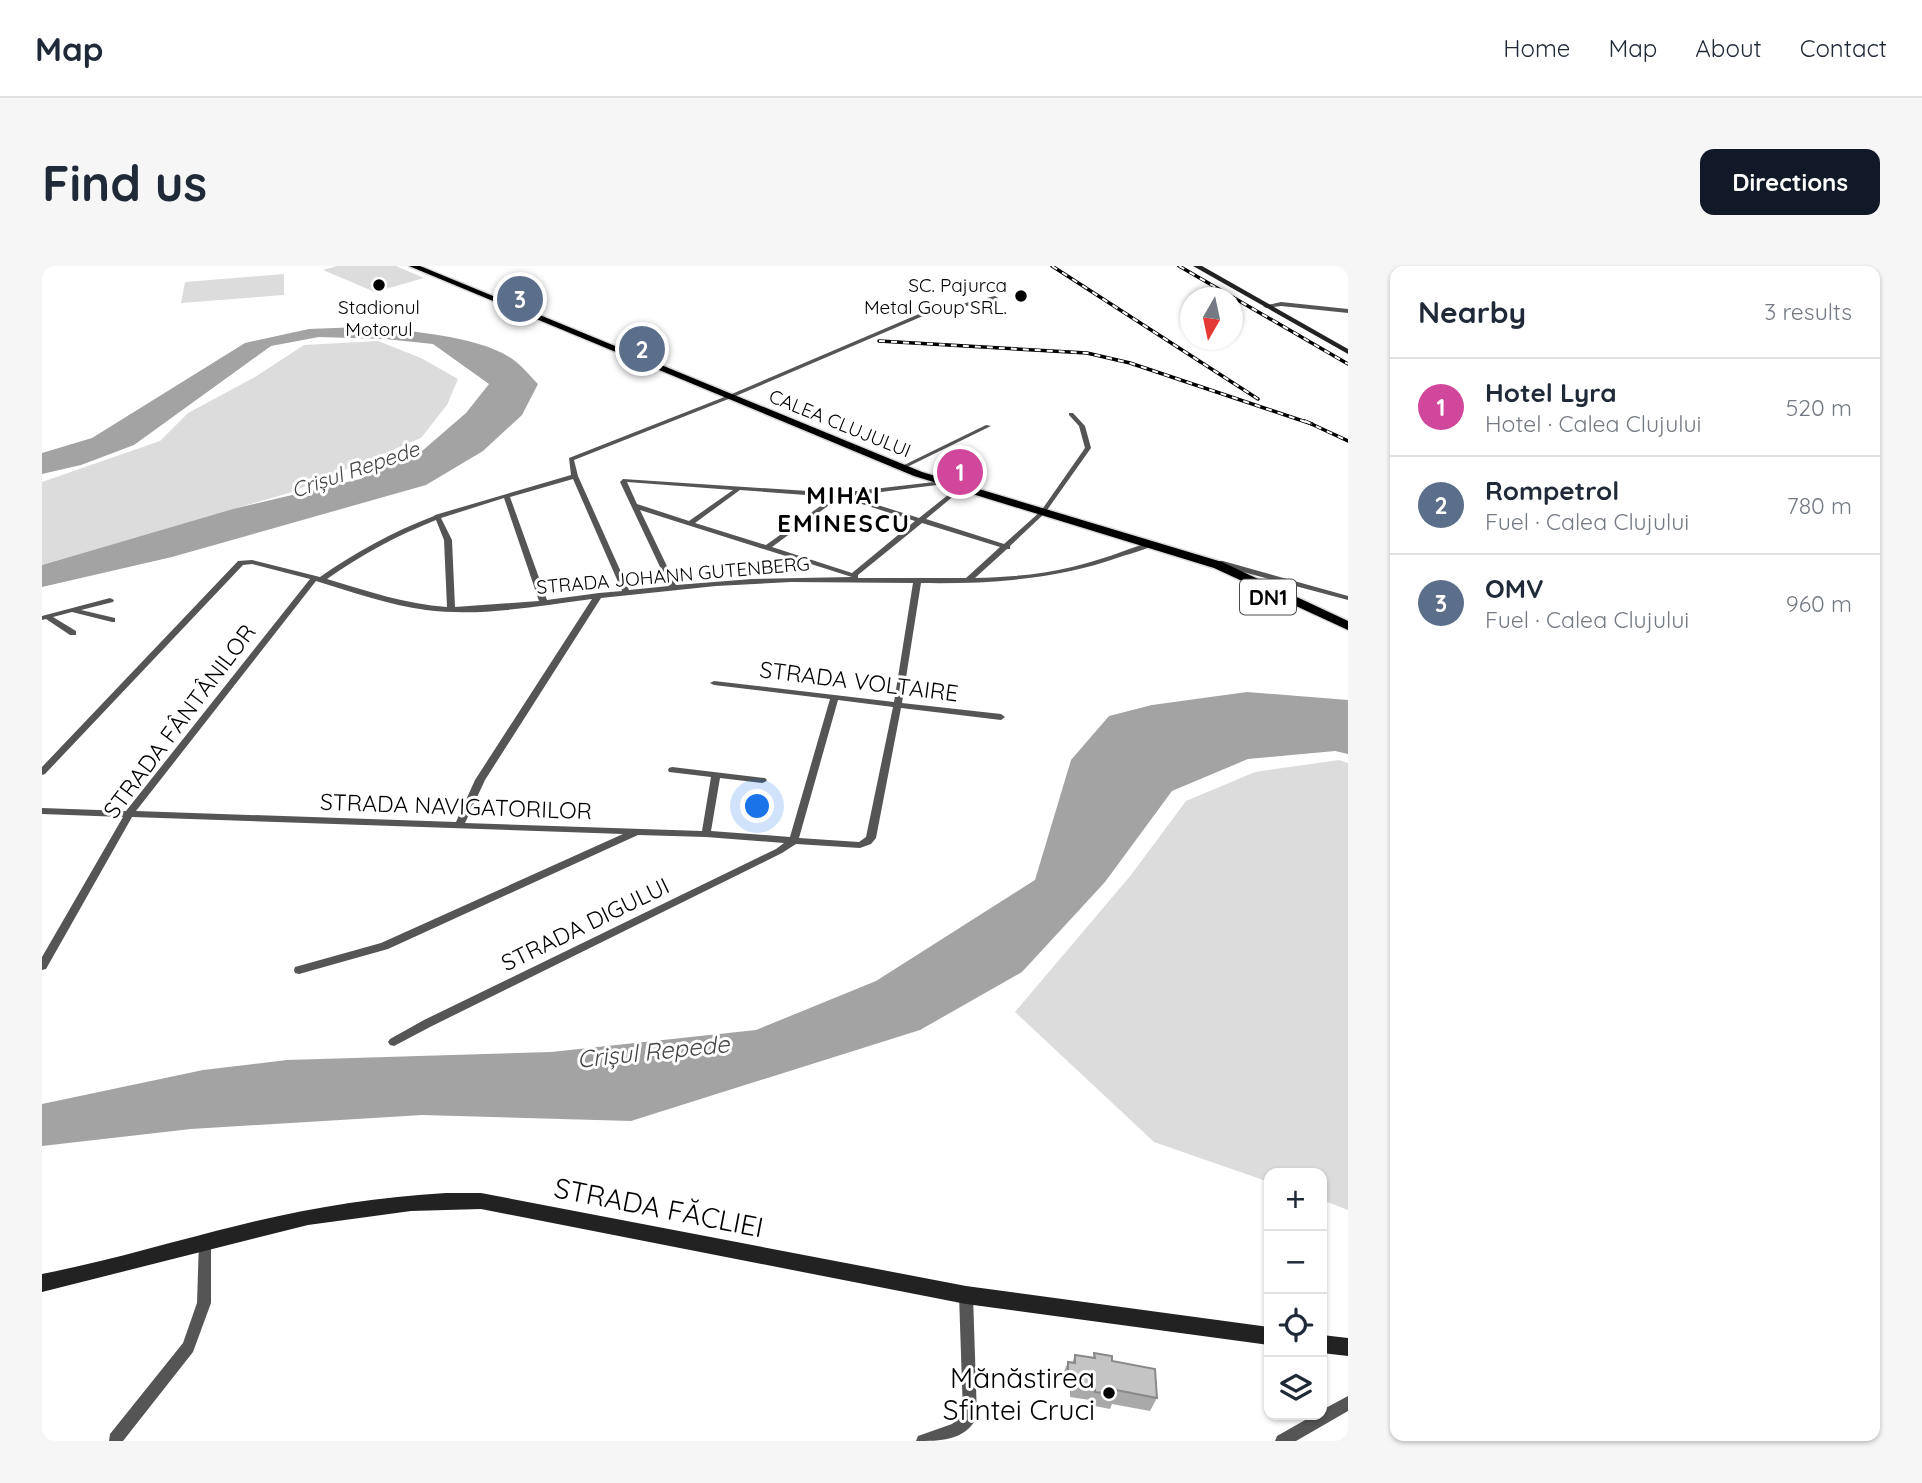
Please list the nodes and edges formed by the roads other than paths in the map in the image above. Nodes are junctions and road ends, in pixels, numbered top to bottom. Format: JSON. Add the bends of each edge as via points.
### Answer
{"nodes":[{"id":1,"x":413,"y":266,"type":"edge"},
{"id":2,"x":1197,"y":266,"type":"edge"},
{"id":3,"x":995,"y":298,"type":"dead end"},
{"id":4,"x":1266,"y":306,"type":"junction"},
{"id":5,"x":1348,"y":311,"type":"edge"},
{"id":6,"x":1348,"y":352,"type":"edge"},
{"id":7,"x":729,"y":397,"type":"junction"},
{"id":8,"x":1072,"y":414,"type":"dead end"},
{"id":9,"x":988,"y":426,"type":"dead end"},
{"id":10,"x":901,"y":468,"type":"junction"},
{"id":11,"x":575,"y":476,"type":"junction"},
{"id":12,"x":943,"y":483,"type":"junction"},
{"id":13,"x":739,"y":488,"type":"junction"},
{"id":14,"x":960,"y":488,"type":"junction"},
{"id":15,"x":839,"y":495,"type":"junction"},
{"id":16,"x":507,"y":497,"type":"junction"},
{"id":17,"x":635,"y":506,"type":"junction"},
{"id":18,"x":1044,"y":512,"type":"junction"},
{"id":19,"x":437,"y":516,"type":"junction"},
{"id":20,"x":920,"y":520,"type":"junction"},
{"id":21,"x":690,"y":523,"type":"junction"},
{"id":22,"x":1152,"y":544,"type":"junction"},
{"id":23,"x":1007,"y":547,"type":"junction"},
{"id":24,"x":767,"y":548,"type":"junction"},
{"id":25,"x":1189,"y":556,"type":"junction"},
{"id":26,"x":1214,"y":572,"type":"junction"},
{"id":27,"x":853,"y":575,"type":"junction"},
{"id":28,"x":318,"y":579,"type":"junction"},
{"id":29,"x":872,"y":581,"type":"junction"},
{"id":30,"x":969,"y":581,"type":"junction"},
{"id":31,"x":917,"y":583,"type":"junction"},
{"id":32,"x":1291,"y":583,"type":"junction"},
{"id":33,"x":673,"y":587,"type":"junction"},
{"id":34,"x":626,"y":592,"type":"junction"},
{"id":35,"x":1279,"y":594,"type":"junction"},
{"id":36,"x":599,"y":595,"type":"junction"},
{"id":37,"x":1348,"y":598,"type":"edge"},
{"id":38,"x":110,"y":600,"type":"dead end"},
{"id":39,"x":543,"y":601,"type":"junction"},
{"id":40,"x":1292,"y":604,"type":"junction"},
{"id":41,"x":72,"y":610,"type":"junction"},
{"id":42,"x":451,"y":610,"type":"junction"},
{"id":43,"x":45,"y":617,"type":"edge"},
{"id":44,"x":112,"y":620,"type":"dead end"},
{"id":45,"x":1348,"y":626,"type":"edge"},
{"id":46,"x":73,"y":633,"type":"dead end"},
{"id":47,"x":1348,"y":635,"type":"edge"},
{"id":48,"x":714,"y":684,"type":"dead end"},
{"id":49,"x":835,"y":697,"type":"junction"},
{"id":50,"x":898,"y":704,"type":"junction"},
{"id":51,"x":1001,"y":717,"type":"dead end"},
{"id":52,"x":672,"y":770,"type":"dead end"},
{"id":53,"x":42,"y":772,"type":"edge"},
{"id":54,"x":716,"y":775,"type":"junction"},
{"id":55,"x":762,"y":780,"type":"dead end"},
{"id":56,"x":42,"y":811,"type":"edge"},
{"id":57,"x":130,"y":812,"type":"junction"},
{"id":58,"x":459,"y":825,"type":"junction"},
{"id":59,"x":636,"y":832,"type":"junction"},
{"id":60,"x":706,"y":834,"type":"junction"},
{"id":61,"x":794,"y":840,"type":"junction"},
{"id":62,"x":42,"y":966,"type":"edge"},
{"id":63,"x":299,"y":970,"type":"dead end"},
{"id":64,"x":394,"y":1042,"type":"dead end"},
{"id":65,"x":205,"y":1241,"type":"junction"},
{"id":66,"x":42,"y":1283,"type":"edge"},
{"id":67,"x":965,"y":1295,"type":"junction"},
{"id":68,"x":1264,"y":1335,"type":"edge"},
{"id":69,"x":1327,"y":1344,"type":"edge"},
{"id":70,"x":1348,"y":1347,"type":"edge"},
{"id":71,"x":1348,"y":1403,"type":"edge"},
{"id":72,"x":115,"y":1439,"type":"edge"},
{"id":73,"x":923,"y":1441,"type":"edge"},
{"id":74,"x":1282,"y":1441,"type":"edge"}],
"edges":[{"from":1,"to":7,"type":"main road","name":"CALEA CLUJULUI","number":"DN1"},
{"from":2,"to":4,"type":"street"},
{"from":3,"to":7,"type":"street","via":[[921,315]]},
{"from":4,"to":5,"type":"street"},
{"from":4,"to":6,"type":"street"},
{"from":7,"to":10,"type":"main road","name":"CALEA CLUJULUI","number":"DN1"},
{"from":7,"to":11,"type":"street","via":[[571,458]]},
{"from":8,"to":18,"type":"street","via":[[1082,426],[1088,448]]},
{"from":9,"to":10,"type":"street"},
{"from":10,"to":12,"type":"main road","name":"CALEA CLUJULUI","number":"DN1"},
{"from":11,"to":16,"type":"street","name":"STRADA FÂNTÂNILOR"},
{"from":11,"to":34,"type":"street"},
{"from":12,"to":14,"type":"main road","name":"CALEA CLUJULUI","number":"DN1"},
{"from":12,"to":15,"type":"street"},
{"from":13,"to":15,"type":"street"},
{"from":13,"to":17,"type":"street","via":[[625,480]]},
{"from":13,"to":21,"type":"street"},
{"from":14,"to":18,"type":"main road","name":"CALEA CLUJULUI","number":"DN1"},
{"from":14,"to":20,"type":"street"},
{"from":15,"to":20,"type":"street"},
{"from":15,"to":24,"type":"street"},
{"from":16,"to":19,"type":"street","name":"STRADA FÂNTÂNILOR"},
{"from":16,"to":39,"type":"street"},
{"from":17,"to":21,"type":"street"},
{"from":17,"to":33,"type":"street"},
{"from":18,"to":22,"type":"main road","name":"CALEA CLUJULUI","number":"DN1"},
{"from":18,"to":23,"type":"street"},
{"from":19,"to":28,"type":"street","name":"STRADA FÂNTÂNILOR","via":[[386,536]]},
{"from":19,"to":42,"type":"street","via":[[448,540]]},
{"from":20,"to":23,"type":"street"},
{"from":20,"to":27,"type":"street"},
{"from":21,"to":24,"type":"street"},
{"from":22,"to":25,"type":"main road","name":"CALEA CLUJULUI","number":"DN1"},
{"from":22,"to":30,"type":"street","name":"STRADA JOHANN GUTENBERG","via":[[1062,572]]},
{"from":23,"to":30,"type":"street"},
{"from":24,"to":27,"type":"street"},
{"from":25,"to":26,"type":"main road","number":"DN1"},
{"from":25,"to":32,"type":"street","name":"CALEA CLUJULUI"},
{"from":25,"to":35,"type":"main road","number":"DN1"},
{"from":26,"to":35,"type":"main road","via":[[1267,594]]},
{"from":26,"to":40,"type":"main road","number":"DN1"},
{"from":27,"to":29,"type":"street"},
{"from":28,"to":42,"type":"street","name":"STRADA JOHANN GUTENBERG","via":[[378,600]]},
{"from":28,"to":53,"type":"street","name":"STRADA JOHANN GUTENBERG","via":[[241,563]]},
{"from":28,"to":57,"type":"street","name":"STRADA FÂNTÂNILOR"},
{"from":29,"to":31,"type":"street","name":"STRADA JOHANN GUTENBERG"},
{"from":29,"to":33,"type":"street","name":"STRADA JOHANN GUTENBERG","via":[[808,578]]},
{"from":30,"to":31,"type":"street","name":"STRADA JOHANN GUTENBERG"},
{"from":31,"to":50,"type":"street"},
{"from":32,"to":35,"type":"street"},
{"from":32,"to":37,"type":"street","name":"CALEA CLUJULUI"},
{"from":33,"to":34,"type":"street","name":"STRADA JOHANN GUTENBERG"},
{"from":34,"to":36,"type":"street","name":"STRADA JOHANN GUTENBERG"},
{"from":35,"to":40,"type":"main road","number":"DN1"},
{"from":36,"to":39,"type":"street","name":"STRADA JOHANN GUTENBERG"},
{"from":36,"to":58,"type":"street","via":[[480,780]]},
{"from":38,"to":41,"type":"street"},
{"from":39,"to":42,"type":"street","name":"STRADA JOHANN GUTENBERG"},
{"from":40,"to":45,"type":"main road","number":"DN1"},
{"from":40,"to":47,"type":"main road","number":"DN1"},
{"from":41,"to":43,"type":"street"},
{"from":41,"to":44,"type":"street"},
{"from":43,"to":46,"type":"street"},
{"from":48,"to":49,"type":"street","name":"STRADA VOLTAIRE"},
{"from":49,"to":50,"type":"street","name":"STRADA VOLTAIRE"},
{"from":49,"to":61,"type":"street"},
{"from":50,"to":51,"type":"street","name":"STRADA VOLTAIRE"},
{"from":50,"to":61,"type":"street","name":"STRADA NAVIGATORILOR","via":[[868,842]]},
{"from":52,"to":54,"type":"street"},
{"from":54,"to":55,"type":"street"},
{"from":54,"to":60,"type":"street"},
{"from":56,"to":57,"type":"street","name":"STRADA NAVIGATORILOR"},
{"from":57,"to":58,"type":"street","name":"STRADA NAVIGATORILOR"},
{"from":57,"to":62,"type":"street","name":"STRADA FÂNTÂNILOR"},
{"from":58,"to":59,"type":"street","name":"STRADA NAVIGATORILOR"},
{"from":59,"to":60,"type":"street","name":"STRADA NAVIGATORILOR"},
{"from":59,"to":63,"type":"street","via":[[384,946]]},
{"from":60,"to":61,"type":"street","name":"STRADA NAVIGATORILOR"},
{"from":61,"to":64,"type":"street","name":"STRADA DIGULUI"},
{"from":65,"to":66,"type":"street","name":"STRADA FĂCLIEI"},
{"from":65,"to":67,"type":"street","name":"STRADA FĂCLIEI","via":[[373,1207],[481,1201]]},
{"from":65,"to":72,"type":"street","via":[[204,1303],[188,1347]]},
{"from":67,"to":68,"type":"street","name":"STRADA FĂCLIEI"},
{"from":67,"to":73,"type":"street","via":[[970,1417],[956,1430]]},
{"from":69,"to":70,"type":"street"},
{"from":71,"to":74,"type":"street"}]}
